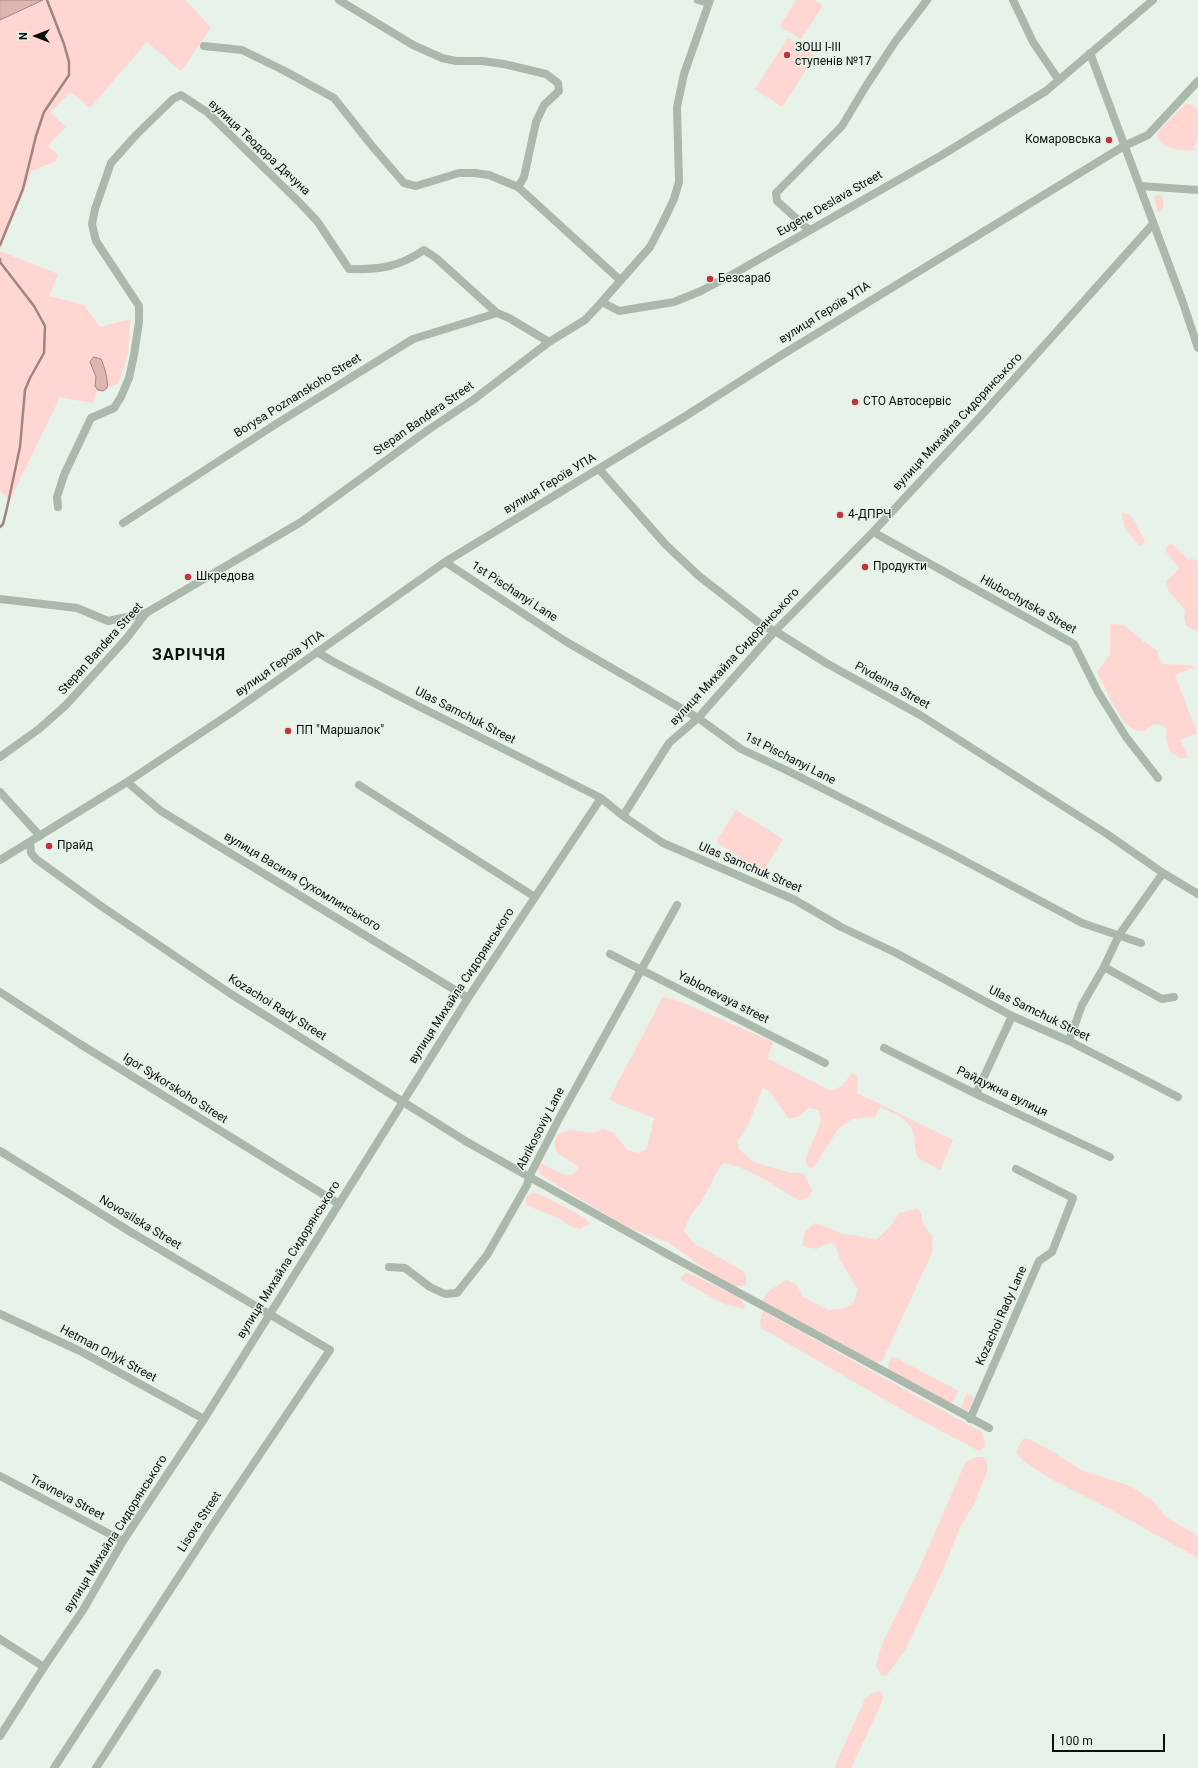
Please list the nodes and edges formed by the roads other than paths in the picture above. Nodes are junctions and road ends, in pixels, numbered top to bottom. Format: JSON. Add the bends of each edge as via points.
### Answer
{"nodes":[{"id":1,"x":339,"y":0,"type":"edge"},
{"id":2,"x":698,"y":0,"type":"edge"},
{"id":3,"x":927,"y":0,"type":"edge"},
{"id":4,"x":1012,"y":0,"type":"edge"},
{"id":5,"x":1153,"y":0,"type":"edge"},
{"id":6,"x":710,"y":2,"type":"edge"},
{"id":7,"x":204,"y":46,"type":"dead end"},
{"id":8,"x":1090,"y":53,"type":"junction"},
{"id":9,"x":1058,"y":80,"type":"junction"},
{"id":10,"x":1198,"y":81,"type":"edge"},
{"id":11,"x":1124,"y":146,"type":"junction"},
{"id":12,"x":518,"y":186,"type":"junction"},
{"id":13,"x":1140,"y":186,"type":"junction"},
{"id":14,"x":1198,"y":190,"type":"edge"},
{"id":15,"x":1153,"y":224,"type":"junction"},
{"id":16,"x":809,"y":230,"type":"junction"},
{"id":17,"x":620,"y":280,"type":"junction"},
{"id":18,"x":602,"y":302,"type":"junction"},
{"id":19,"x":497,"y":313,"type":"junction"},
{"id":20,"x":549,"y":342,"type":"junction"},
{"id":21,"x":1198,"y":348,"type":"edge"},
{"id":22,"x":599,"y":469,"type":"junction"},
{"id":23,"x":58,"y":507,"type":"dead end"},
{"id":24,"x":123,"y":523,"type":"dead end"},
{"id":25,"x":873,"y":532,"type":"junction"},
{"id":26,"x":445,"y":562,"type":"junction"},
{"id":27,"x":0,"y":599,"type":"edge"},
{"id":28,"x":146,"y":613,"type":"junction"},
{"id":29,"x":775,"y":631,"type":"junction"},
{"id":30,"x":317,"y":652,"type":"junction"},
{"id":31,"x":698,"y":718,"type":"junction"},
{"id":32,"x":0,"y":758,"type":"edge"},
{"id":33,"x":1158,"y":778,"type":"dead end"},
{"id":34,"x":127,"y":782,"type":"junction"},
{"id":35,"x":359,"y":786,"type":"dead end"},
{"id":36,"x":0,"y":792,"type":"edge"},
{"id":37,"x":601,"y":798,"type":"junction"},
{"id":38,"x":623,"y":816,"type":"junction"},
{"id":39,"x":40,"y":836,"type":"junction"},
{"id":40,"x":30,"y":842,"type":"junction"},
{"id":41,"x":0,"y":860,"type":"edge"},
{"id":42,"x":1163,"y":873,"type":"junction"},
{"id":43,"x":1198,"y":894,"type":"edge"},
{"id":44,"x":534,"y":897,"type":"junction"},
{"id":45,"x":677,"y":905,"type":"dead end"},
{"id":46,"x":1119,"y":935,"type":"junction"},
{"id":47,"x":1141,"y":943,"type":"dead end"},
{"id":48,"x":610,"y":954,"type":"dead end"},
{"id":49,"x":1104,"y":967,"type":"junction"},
{"id":50,"x":641,"y":970,"type":"junction"},
{"id":51,"x":0,"y":992,"type":"edge"},
{"id":52,"x":1174,"y":997,"type":"dead end"},
{"id":53,"x":468,"y":998,"type":"junction"},
{"id":54,"x":1012,"y":1016,"type":"junction"},
{"id":55,"x":1069,"y":1042,"type":"junction"},
{"id":56,"x":884,"y":1048,"type":"dead end"},
{"id":57,"x":825,"y":1063,"type":"dead end"},
{"id":58,"x":976,"y":1094,"type":"junction"},
{"id":59,"x":1178,"y":1097,"type":"dead end"},
{"id":60,"x":403,"y":1101,"type":"junction"},
{"id":61,"x":0,"y":1151,"type":"edge"},
{"id":62,"x":1110,"y":1157,"type":"dead end"},
{"id":63,"x":1016,"y":1169,"type":"dead end"},
{"id":64,"x":530,"y":1175,"type":"junction"},
{"id":65,"x":340,"y":1204,"type":"junction"},
{"id":66,"x":389,"y":1267,"type":"dead end"},
{"id":67,"x":0,"y":1314,"type":"edge"},
{"id":68,"x":270,"y":1314,"type":"junction"},
{"id":69,"x":970,"y":1418,"type":"junction"},
{"id":70,"x":204,"y":1419,"type":"junction"},
{"id":71,"x":989,"y":1428,"type":"dead end"},
{"id":72,"x":0,"y":1476,"type":"edge"},
{"id":73,"x":123,"y":1541,"type":"junction"},
{"id":74,"x":0,"y":1639,"type":"edge"},
{"id":75,"x":44,"y":1667,"type":"junction"},
{"id":76,"x":157,"y":1673,"type":"dead end"},
{"id":77,"x":0,"y":1736,"type":"edge"},
{"id":78,"x":54,"y":1768,"type":"edge"},
{"id":79,"x":96,"y":1768,"type":"edge"}],
"edges":[{"from":1,"to":12,"type":"street","via":[[413,45],[442,58],[504,64],[546,74],[558,82],[559,91],[544,105],[536,122],[524,177]]},
{"from":2,"to":6,"type":"street"},
{"from":3,"to":16,"type":"street","via":[[874,73],[842,126],[776,193],[777,201]]},
{"from":4,"to":9,"type":"street","via":[[1033,42]]},
{"from":5,"to":8,"type":"street","name":"Eugene Deslava Street"},
{"from":6,"to":17,"type":"street","name":"Stepan Bandera Street","via":[[684,74],[678,107],[679,182],[650,247]]},
{"from":7,"to":12,"type":"street","via":[[242,50],[334,98],[404,183],[416,186],[459,173],[475,173],[489,175]]},
{"from":8,"to":9,"type":"street","name":"Eugene Deslava Street"},
{"from":8,"to":11,"type":"street"},
{"from":9,"to":16,"type":"street","name":"Eugene Deslava Street","via":[[1046,91],[942,155]]},
{"from":10,"to":11,"type":"street","via":[[1148,135]]},
{"from":11,"to":13,"type":"street"},
{"from":11,"to":22,"type":"street","name":"вулиця Героїв УПА"},
{"from":12,"to":17,"type":"street"},
{"from":13,"to":14,"type":"street"},
{"from":13,"to":15,"type":"street"},
{"from":15,"to":21,"type":"street"},
{"from":15,"to":25,"type":"street","name":"вулиця Михайла Сидорянського"},
{"from":16,"to":18,"type":"street","name":"Eugene Deslava Street","via":[[701,291],[674,302],[619,311]]},
{"from":17,"to":18,"type":"street","name":"Stepan Bandera Street"},
{"from":18,"to":20,"type":"street","name":"Stepan Bandera Street","via":[[585,320]]},
{"from":19,"to":20,"type":"street","name":"вулиця Теодора Дячуна"},
{"from":19,"to":23,"type":"street","name":"вулиця Теодора Дячуна","via":[[424,250],[413,257],[374,270],[349,269],[317,221],[300,203],[207,112],[181,95],[178,96],[136,135],[111,163],[95,209],[92,224],[96,241],[139,306],[139,322],[129,378],[121,397],[114,408],[91,418],[64,475],[57,497]]},
{"from":19,"to":24,"type":"street","name":"Borysa Poznanskoho Street","via":[[413,339]]},
{"from":20,"to":28,"type":"street","name":"Stepan Bandera Street","via":[[300,522]]},
{"from":22,"to":26,"type":"street","name":"вулиця Героїв УПА"},
{"from":22,"to":29,"type":"street","name":"Pivdenna Street","via":[[666,545],[699,576],[763,626]]},
{"from":25,"to":29,"type":"street","name":"вулиця Михайла Сидорянського"},
{"from":25,"to":33,"type":"street","name":"Hlubochytska Street","via":[[1074,644],[1098,692],[1126,736]]},
{"from":26,"to":30,"type":"street","name":"вулиця Героїв УПА"},
{"from":26,"to":31,"type":"street","name":"1st Pischanyi Lane","via":[[565,641]]},
{"from":27,"to":28,"type":"street","via":[[78,608],[108,621]]},
{"from":28,"to":32,"type":"street","name":"Stepan Bandera Street","via":[[66,705]]},
{"from":29,"to":31,"type":"street","name":"вулиця Михайла Сидорянського"},
{"from":29,"to":42,"type":"street","name":"Pivdenna Street","via":[[826,663],[920,715],[1107,834]]},
{"from":30,"to":34,"type":"street","name":"вулиця Героїв УПА"},
{"from":30,"to":37,"type":"street","name":"Ulas Samchuk Street","via":[[332,662]]},
{"from":31,"to":38,"type":"street","name":"вулиця Михайла Сидорянського","via":[[670,743]]},
{"from":31,"to":46,"type":"street","name":"1st Pischanyi Lane","via":[[741,749],[944,850],[1082,923]]},
{"from":34,"to":39,"type":"street","name":"вулиця Героїв УПА"},
{"from":34,"to":53,"type":"street","name":"вулиця Василя Сухомлинського","via":[[162,812]]},
{"from":35,"to":44,"type":"street"},
{"from":36,"to":39,"type":"street"},
{"from":37,"to":38,"type":"street","name":"Ulas Samchuk Street"},
{"from":37,"to":44,"type":"street","name":"вулиця Михайла Сидорянського"},
{"from":38,"to":54,"type":"street","name":"Ulas Samchuk Street","via":[[663,843],[795,900],[841,927],[896,953]]},
{"from":39,"to":40,"type":"street","name":"вулиця Героїв УПА"},
{"from":40,"to":41,"type":"street","name":"вулиця Героїв УПА"},
{"from":40,"to":60,"type":"street","name":"Kozachoi Rady Street","via":[[31,853],[36,859],[101,906],[231,994]]},
{"from":42,"to":43,"type":"street","name":"Pivdenna Street"},
{"from":42,"to":46,"type":"street"},
{"from":44,"to":53,"type":"street","name":"вулиця Михайла Сидорянського"},
{"from":45,"to":50,"type":"street","name":"Abrikosoviy Lane"},
{"from":46,"to":47,"type":"street","name":"1st Pischanyi Lane"},
{"from":46,"to":49,"type":"street"},
{"from":48,"to":50,"type":"street","name":"Yablonevaya street"},
{"from":49,"to":52,"type":"street","via":[[1162,998]]},
{"from":49,"to":55,"type":"street","via":[[1082,1005]]},
{"from":50,"to":57,"type":"street","name":"Yablonevaya street"},
{"from":50,"to":64,"type":"street","name":"Abrikosoviy Lane"},
{"from":51,"to":65,"type":"street","name":"Igor Sykorskoho Street"},
{"from":53,"to":60,"type":"street","name":"вулиця Михайла Сидорянського"},
{"from":54,"to":55,"type":"street","name":"Ulas Samchuk Street"},
{"from":54,"to":58,"type":"street"},
{"from":55,"to":59,"type":"street","name":"Ulas Samchuk Street"},
{"from":56,"to":58,"type":"street","name":"Райдужна вулиця"},
{"from":58,"to":62,"type":"street","name":"Райдужна вулиця"},
{"from":60,"to":64,"type":"street","name":"Kozachoi Rady Street","via":[[467,1142]]},
{"from":60,"to":65,"type":"street","name":"вулиця Михайла Сидорянського"},
{"from":61,"to":68,"type":"street","name":"Novosilska Street"},
{"from":63,"to":69,"type":"street","name":"Kozachoi Rady Lane","via":[[1073,1198],[1052,1252],[1039,1261]]},
{"from":64,"to":66,"type":"street","name":"Abrikosoviy Lane","via":[[527,1185],[487,1255],[457,1293],[444,1294],[405,1268]]},
{"from":64,"to":69,"type":"street","name":"Kozachoi Rady Street"},
{"from":65,"to":68,"type":"street","name":"вулиця Михайла Сидорянського"},
{"from":67,"to":70,"type":"street","name":"Hetman Orlyk Street","via":[[80,1351]]},
{"from":68,"to":70,"type":"street","name":"вулиця Михайла Сидорянського"},
{"from":68,"to":78,"type":"street","name":"Lisova Street","via":[[330,1350]]},
{"from":69,"to":71,"type":"street","name":"Kozachoi Rady Street"},
{"from":70,"to":73,"type":"street","name":"вулиця Михайла Сидорянського"},
{"from":72,"to":73,"type":"street","name":"Travneva Street"},
{"from":73,"to":75,"type":"street","name":"вулиця Михайла Сидорянського","via":[[83,1610]]},
{"from":74,"to":75,"type":"street"},
{"from":75,"to":77,"type":"street","name":"вулиця Михайла Сидорянського"},
{"from":76,"to":79,"type":"street"}]}
